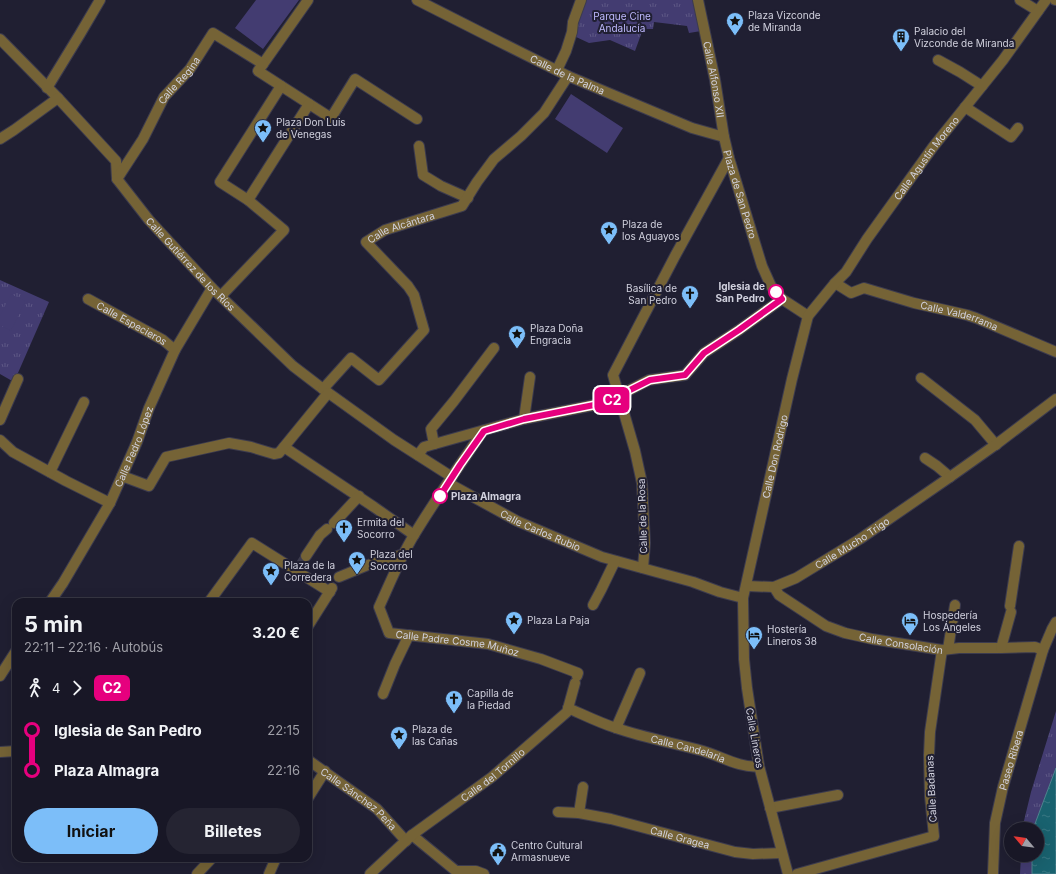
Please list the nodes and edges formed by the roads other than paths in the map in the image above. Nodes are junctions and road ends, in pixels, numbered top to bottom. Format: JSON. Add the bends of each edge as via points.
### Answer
{"nodes":[{"id":1,"x":100,"y":0,"type":"edge"},
{"id":2,"x":308,"y":0,"type":"edge"},
{"id":3,"x":417,"y":0,"type":"edge"},
{"id":4,"x":581,"y":0,"type":"edge"},
{"id":5,"x":698,"y":0,"type":"edge"},
{"id":6,"x":1020,"y":0,"type":"edge"},
{"id":7,"x":1046,"y":0,"type":"edge"},
{"id":8,"x":1038,"y":11,"type":"junction"},
{"id":9,"x":0,"y":39,"type":"edge"},
{"id":10,"x":938,"y":60,"type":"dead end"},
{"id":11,"x":263,"y":64,"type":"junction"},
{"id":12,"x":557,"y":70,"type":"junction"},
{"id":13,"x":568,"y":76,"type":"junction"},
{"id":14,"x":278,"y":84,"type":"junction"},
{"id":15,"x":982,"y":86,"type":"junction"},
{"id":16,"x":47,"y":88,"type":"junction"},
{"id":17,"x":58,"y":98,"type":"junction"},
{"id":18,"x":311,"y":105,"type":"junction"},
{"id":19,"x":965,"y":106,"type":"junction"},
{"id":20,"x":417,"y":119,"type":"dead end"},
{"id":21,"x":1018,"y":128,"type":"dead end"},
{"id":22,"x":724,"y":137,"type":"junction"},
{"id":23,"x":0,"y":139,"type":"edge"},
{"id":24,"x":419,"y":146,"type":"dead end"},
{"id":25,"x":729,"y":158,"type":"junction"},
{"id":26,"x":117,"y":179,"type":"junction"},
{"id":27,"x":468,"y":198,"type":"junction"},
{"id":28,"x":248,"y":200,"type":"junction"},
{"id":29,"x":835,"y":284,"type":"junction"},
{"id":30,"x":212,"y":288,"type":"junction"},
{"id":31,"x":221,"y":296,"type":"junction"},
{"id":32,"x":88,"y":299,"type":"dead end"},
{"id":33,"x":782,"y":299,"type":"junction"},
{"id":34,"x":808,"y":316,"type":"junction"},
{"id":35,"x":494,"y":348,"type":"dead end"},
{"id":36,"x":1055,"y":349,"type":"edge"},
{"id":37,"x":174,"y":350,"type":"junction"},
{"id":38,"x":530,"y":377,"type":"dead end"},
{"id":39,"x":921,"y":378,"type":"dead end"},
{"id":40,"x":18,"y":379,"type":"dead end"},
{"id":41,"x":325,"y":391,"type":"junction"},
{"id":42,"x":620,"y":395,"type":"junction"},
{"id":43,"x":1056,"y":399,"type":"edge"},
{"id":44,"x":84,"y":402,"type":"dead end"},
{"id":45,"x":524,"y":419,"type":"junction"},
{"id":46,"x":0,"y":420,"type":"edge"},
{"id":47,"x":484,"y":431,"type":"junction"},
{"id":48,"x":0,"y":440,"type":"edge"},
{"id":49,"x":434,"y":444,"type":"junction"},
{"id":50,"x":996,"y":445,"type":"junction"},
{"id":51,"x":284,"y":447,"type":"junction"},
{"id":52,"x":418,"y":455,"type":"junction"},
{"id":53,"x":925,"y":458,"type":"dead end"},
{"id":54,"x":50,"y":472,"type":"junction"},
{"id":55,"x":122,"y":476,"type":"junction"},
{"id":56,"x":950,"y":478,"type":"junction"},
{"id":57,"x":450,"y":480,"type":"junction"},
{"id":58,"x":359,"y":496,"type":"junction"},
{"id":59,"x":110,"y":503,"type":"junction"},
{"id":60,"x":414,"y":535,"type":"junction"},
{"id":61,"x":1020,"y":546,"type":"dead end"},
{"id":62,"x":404,"y":554,"type":"junction"},
{"id":63,"x":306,"y":556,"type":"tunnel mouth"},
{"id":64,"x":615,"y":561,"type":"junction"},
{"id":65,"x":643,"y":568,"type":"junction"},
{"id":66,"x":339,"y":577,"type":"dead end"},
{"id":67,"x":747,"y":586,"type":"junction"},
{"id":68,"x":774,"y":587,"type":"junction"},
{"id":69,"x":53,"y":598,"type":"edge"},
{"id":70,"x":212,"y":598,"type":"edge"},
{"id":71,"x":743,"y":598,"type":"junction"},
{"id":72,"x":593,"y":605,"type":"dead end"},
{"id":73,"x":955,"y":605,"type":"dead end"},
{"id":74,"x":312,"y":620,"type":"edge"},
{"id":75,"x":1056,"y":622,"type":"edge"},
{"id":76,"x":409,"y":635,"type":"junction"},
{"id":77,"x":1000,"y":648,"type":"junction"},
{"id":78,"x":945,"y":650,"type":"junction"},
{"id":79,"x":1043,"y":650,"type":"junction"},
{"id":80,"x":12,"y":657,"type":"edge"},
{"id":81,"x":640,"y":673,"type":"dead end"},
{"id":82,"x":0,"y":676,"type":"edge"},
{"id":83,"x":383,"y":694,"type":"dead end"},
{"id":84,"x":568,"y":708,"type":"junction"},
{"id":85,"x":616,"y":728,"type":"junction"},
{"id":86,"x":12,"y":751,"type":"edge"},
{"id":87,"x":0,"y":752,"type":"edge"},
{"id":88,"x":312,"y":763,"type":"edge"},
{"id":89,"x":759,"y":766,"type":"junction"},
{"id":90,"x":325,"y":771,"type":"junction"},
{"id":91,"x":583,"y":788,"type":"dead end"},
{"id":92,"x":312,"y":792,"type":"edge"},
{"id":93,"x":838,"y":796,"type":"dead end"},
{"id":94,"x":770,"y":808,"type":"junction"},
{"id":95,"x":558,"y":812,"type":"dead end"},
{"id":96,"x":578,"y":813,"type":"junction"},
{"id":97,"x":409,"y":838,"type":"junction"},
{"id":98,"x":782,"y":853,"type":"junction"},
{"id":99,"x":208,"y":862,"type":"edge"},
{"id":100,"x":274,"y":862,"type":"edge"},
{"id":101,"x":197,"y":874,"type":"edge"},
{"id":102,"x":269,"y":874,"type":"edge"},
{"id":103,"x":370,"y":874,"type":"edge"},
{"id":104,"x":484,"y":874,"type":"edge"},
{"id":105,"x":788,"y":874,"type":"edge"},
{"id":106,"x":797,"y":874,"type":"edge"},
{"id":107,"x":992,"y":874,"type":"edge"}],
"edges":[{"from":1,"to":16,"type":"street"},
{"from":2,"to":11,"type":"street"},
{"from":3,"to":12,"type":"street","name":"Calle de la Palma"},
{"from":4,"to":12,"type":"street","via":[[566,51]]},
{"from":5,"to":22,"type":"street","name":"Calle Alfonso XII"},
{"from":6,"to":8,"type":"street"},
{"from":7,"to":8,"type":"street","name":"Calle Agustín Moreno"},
{"from":8,"to":15,"type":"street","name":"Calle Agustín Moreno"},
{"from":9,"to":16,"type":"street"},
{"from":10,"to":15,"type":"street"},
{"from":11,"to":14,"type":"street","via":[[258,71]]},
{"from":11,"to":26,"type":"street","name":"Calle Regina","via":[[213,33],[190,69],[164,97],[143,139]]},
{"from":12,"to":13,"type":"street","name":"Calle de la Palma"},
{"from":13,"to":22,"type":"street","name":"Calle de la Palma","via":[[692,128]]},
{"from":13,"to":27,"type":"street","name":"Calle Alcántara","via":[[544,113],[494,159]]},
{"from":14,"to":18,"type":"street"},
{"from":14,"to":28,"type":"street","via":[[220,182]]},
{"from":15,"to":19,"type":"street","name":"Calle Agustín Moreno"},
{"from":16,"to":17,"type":"street"},
{"from":17,"to":23,"type":"street"},
{"from":17,"to":26,"type":"street","via":[[116,161]]},
{"from":18,"to":20,"type":"street","via":[[331,118],[355,79]]},
{"from":18,"to":28,"type":"street"},
{"from":19,"to":21,"type":"street","via":[[1011,138]]},
{"from":19,"to":29,"type":"street","name":"Calle Agustín Moreno"},
{"from":22,"to":25,"type":"street","name":"Calle Alfonso XII"},
{"from":24,"to":27,"type":"street","via":[[423,175]]},
{"from":25,"to":33,"type":"street","name":"Plaza de San Pedro","via":[[762,266],[771,286]]},
{"from":25,"to":42,"type":"street","name":"Plaza de San Pedro","via":[[614,375]]},
{"from":26,"to":30,"type":"street","name":"Calle Gutiérrez de los Ríos","via":[[149,220]]},
{"from":27,"to":41,"type":"street","name":"Calle Alcántara","via":[[462,206],[385,230],[366,242],[408,286],[414,296],[424,330],[379,380],[351,358]]},
{"from":28,"to":31,"type":"street","via":[[284,230]]},
{"from":29,"to":34,"type":"street","name":"Calle Agustín Moreno"},
{"from":29,"to":36,"type":"street","name":"Calle Valderrama","via":[[851,293],[864,288],[976,318]]},
{"from":30,"to":31,"type":"street","name":"Calle Gutiérrez de los Ríos"},
{"from":30,"to":37,"type":"street","name":"Calle Pedro López"},
{"from":31,"to":41,"type":"street","name":"Calle Gutiérrez de los Ríos","via":[[293,366]]},
{"from":32,"to":37,"type":"street","name":"Calle Especieros","via":[[163,340]]},
{"from":33,"to":34,"type":"street","name":"Plaza de San Pedro"},
{"from":33,"to":42,"type":"street","via":[[704,353],[685,375],[650,380]]},
{"from":34,"to":67,"type":"street","name":"Calle Don Rodrigo"},
{"from":35,"to":49,"type":"street","via":[[431,429]]},
{"from":37,"to":55,"type":"street","name":"Calle Pedro López"},
{"from":38,"to":45,"type":"street"},
{"from":39,"to":50,"type":"street","via":[[976,420]]},
{"from":40,"to":46,"type":"street"},
{"from":41,"to":51,"type":"street"},
{"from":41,"to":52,"type":"street","name":"Calle Gutiérrez de los Ríos"},
{"from":42,"to":45,"type":"street","via":[[609,402]]},
{"from":42,"to":65,"type":"street","name":"Calle de la Rosa","via":[[642,483],[645,543]]},
{"from":43,"to":50,"type":"street","name":"Calle Mucho Trigo"},
{"from":44,"to":54,"type":"street"},
{"from":45,"to":47,"type":"street"},
{"from":47,"to":49,"type":"street"},
{"from":47,"to":57,"type":"street","name":"Calle Padre Cosme Muñoz"},
{"from":48,"to":54,"type":"street","via":[[13,452]]},
{"from":49,"to":52,"type":"street","via":[[424,447]]},
{"from":50,"to":56,"type":"street","name":"Calle Mucho Trigo"},
{"from":51,"to":55,"type":"street","via":[[280,453],[274,454],[229,443],[166,457],[149,486]]},
{"from":51,"to":58,"type":"street"},
{"from":52,"to":57,"type":"street","name":"Calle Carlos Rubio"},
{"from":53,"to":56,"type":"street"},
{"from":54,"to":59,"type":"street"},
{"from":55,"to":59,"type":"street","name":"Calle Pedro López"},
{"from":56,"to":68,"type":"street","name":"Calle Mucho Trigo","via":[[860,539],[796,578]]},
{"from":57,"to":60,"type":"street","name":"Calle Padre Cosme Muñoz"},
{"from":57,"to":64,"type":"street","name":"Calle Carlos Rubio","via":[[517,521]]},
{"from":58,"to":60,"type":"street"},
{"from":58,"to":63,"type":"street","via":[[320,535]]},
{"from":59,"to":69,"type":"street","name":"Calle Pedro López"},
{"from":60,"to":62,"type":"street","name":"Calle Padre Cosme Muñoz"},
{"from":61,"to":77,"type":"street","via":[[1010,609]]},
{"from":62,"to":66,"type":"street"},
{"from":62,"to":76,"type":"street","name":"Calle Padre Cosme Muñoz","via":[[379,607],[389,633]]},
{"from":64,"to":65,"type":"street","name":"Calle Carlos Rubio"},
{"from":64,"to":72,"type":"street"},
{"from":65,"to":71,"type":"street","name":"Calle Carlos Rubio"},
{"from":67,"to":68,"type":"street","name":"Calle Mucho Trigo"},
{"from":67,"to":71,"type":"street","name":"Calle Don Rodrigo"},
{"from":68,"to":78,"type":"street","name":"Calle Consolación","via":[[779,595],[826,626],[845,633],[884,642]]},
{"from":70,"to":74,"type":"street","via":[[252,543],[331,590]]},
{"from":71,"to":89,"type":"street","name":"Calle Lineros","via":[[744,659]]},
{"from":73,"to":78,"type":"street","name":"Calle Badanas"},
{"from":75,"to":79,"type":"street","name":"Paseo Ribera"},
{"from":76,"to":83,"type":"street"},
{"from":76,"to":84,"type":"street","name":"Calle Padre Cosme Muñoz","via":[[488,644],[578,673]]},
{"from":77,"to":78,"type":"street","name":"Calle Consolación"},
{"from":77,"to":79,"type":"street","name":"Calle Consolación","via":[[1035,647]]},
{"from":78,"to":106,"type":"street","name":"Calle Badanas","via":[[930,732],[930,796],[934,836]]},
{"from":79,"to":107,"type":"street","name":"Paseo Ribera","via":[[1003,787],[995,823]]},
{"from":80,"to":82,"type":"street"},
{"from":81,"to":85,"type":"street"},
{"from":84,"to":85,"type":"street","name":"Calle Candelaria"},
{"from":84,"to":97,"type":"street","name":"Calle del Tornillo","via":[[567,712],[492,777]]},
{"from":85,"to":89,"type":"street","name":"Calle Candelaria","via":[[703,751],[737,763]]},
{"from":86,"to":87,"type":"street"},
{"from":88,"to":90,"type":"street","name":"Calle Sánchez Peña"},
{"from":89,"to":94,"type":"street","name":"Calle Lineros"},
{"from":90,"to":92,"type":"street"},
{"from":90,"to":97,"type":"street","name":"Calle Sánchez Peña"},
{"from":91,"to":96,"type":"street"},
{"from":93,"to":94,"type":"street"},
{"from":94,"to":98,"type":"street","name":"Calle Lineros"},
{"from":95,"to":96,"type":"street","name":"Calle Gragea"},
{"from":96,"to":98,"type":"street","name":"Calle Gragea","via":[[611,818],[735,852]]},
{"from":97,"to":103,"type":"street","name":"Calle del Tornillo"},
{"from":97,"to":104,"type":"street","name":"Calle Sánchez Peña","via":[[456,871],[476,870]]},
{"from":98,"to":105,"type":"street","name":"Calle Lineros"},
{"from":99,"to":101,"type":"street"},
{"from":100,"to":102,"type":"street"}]}
